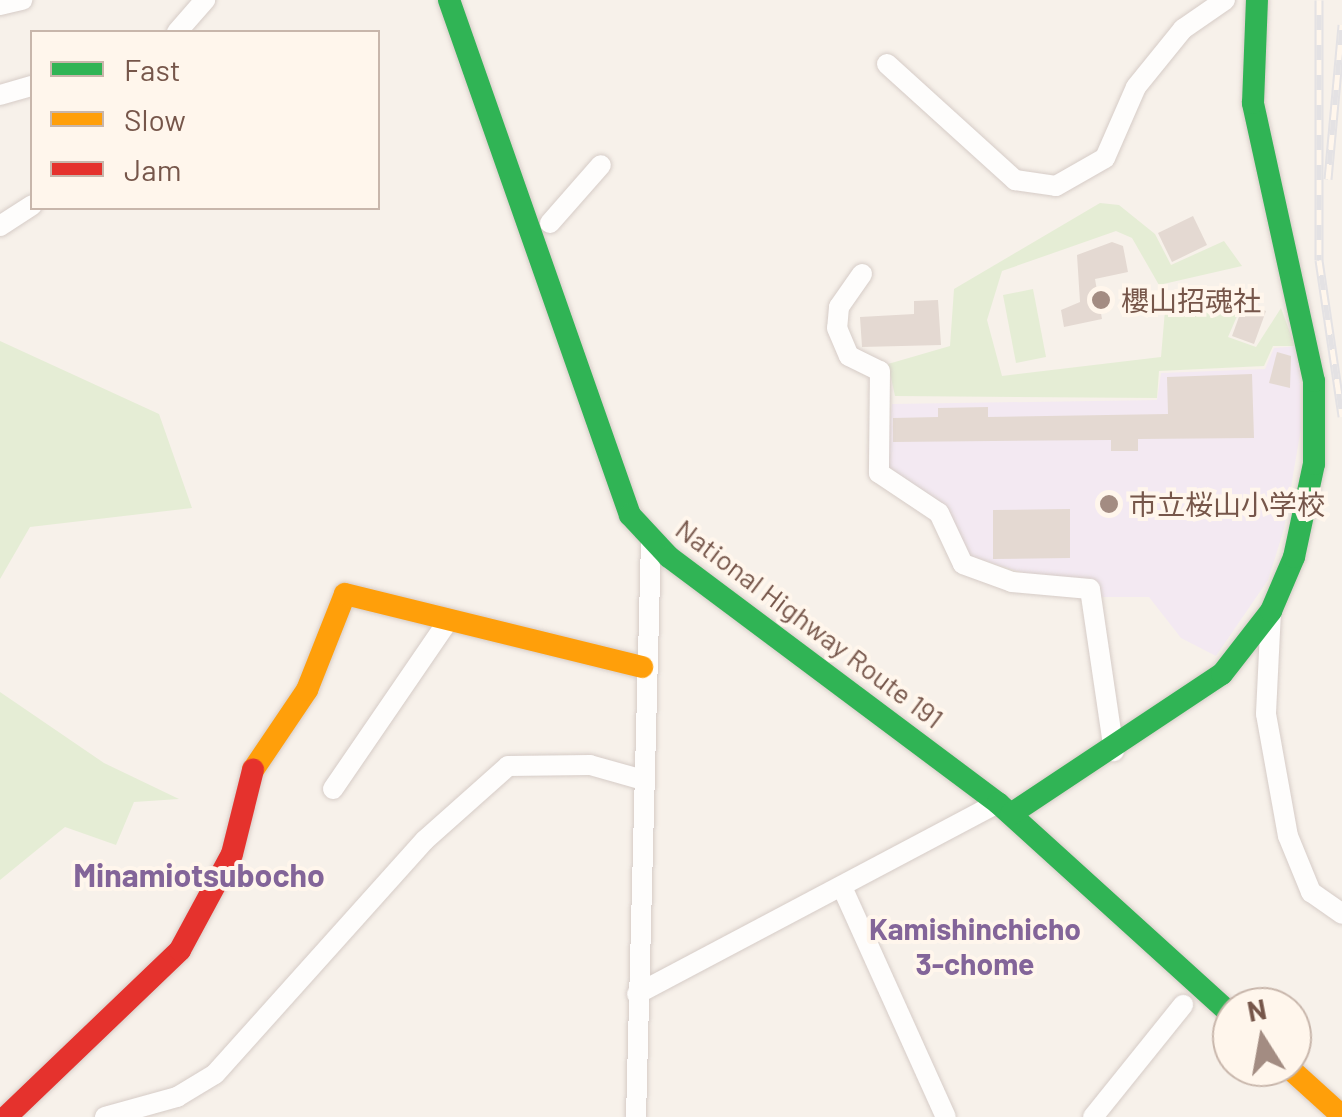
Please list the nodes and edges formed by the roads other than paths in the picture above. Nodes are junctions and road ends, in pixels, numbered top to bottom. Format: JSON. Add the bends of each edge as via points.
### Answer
{"nodes":[{"id":1,"x":22,"y":0,"type":"edge"},
{"id":2,"x":205,"y":0,"type":"edge"},
{"id":3,"x":449,"y":0,"type":"edge"},
{"id":4,"x":1226,"y":0,"type":"edge"},
{"id":5,"x":1258,"y":0,"type":"edge"},
{"id":6,"x":0,"y":4,"type":"edge"},
{"id":7,"x":179,"y":30,"type":"edge"},
{"id":8,"x":887,"y":64,"type":"dead end"},
{"id":9,"x":30,"y":87,"type":"edge"},
{"id":10,"x":0,"y":95,"type":"edge"},
{"id":11,"x":601,"y":165,"type":"dead end"},
{"id":12,"x":30,"y":206,"type":"edge"},
{"id":13,"x":550,"y":223,"type":"dead end"},
{"id":14,"x":0,"y":226,"type":"edge"},
{"id":15,"x":862,"y":274,"type":"dead end"},
{"id":16,"x":650,"y":540,"type":"junction"},
{"id":17,"x":1271,"y":612,"type":"junction"},
{"id":18,"x":448,"y":621,"type":"junction"},
{"id":19,"x":642,"y":666,"type":"junction"},
{"id":20,"x":1114,"y":752,"type":"junction"},
{"id":21,"x":643,"y":780,"type":"junction"},
{"id":22,"x":333,"y":789,"type":"dead end"},
{"id":23,"x":1005,"y":808,"type":"junction"},
{"id":24,"x":842,"y":887,"type":"junction"},
{"id":25,"x":1342,"y":914,"type":"edge"},
{"id":26,"x":637,"y":994,"type":"junction"},
{"id":27,"x":1212,"y":998,"type":"edge"},
{"id":28,"x":1183,"y":1005,"type":"dead end"},
{"id":29,"x":1310,"y":1087,"type":"edge"},
{"id":30,"x":1342,"y":1116,"type":"edge"},
{"id":31,"x":6,"y":1117,"type":"edge"},
{"id":32,"x":106,"y":1117,"type":"edge"},
{"id":33,"x":636,"y":1117,"type":"edge"},
{"id":34,"x":946,"y":1117,"type":"edge"},
{"id":35,"x":1094,"y":1117,"type":"edge"}],
"edges":[{"from":1,"to":6,"type":"street"},
{"from":2,"to":7,"type":"street"},
{"from":3,"to":16,"type":"main road","name":"National Highway Route 191","via":[[598,440]]},
{"from":4,"to":8,"type":"street","via":[[1183,29],[1136,87],[1104,158],[1056,186],[1015,180]]},
{"from":5,"to":17,"type":"main road","via":[[1252,103],[1314,381],[1305,514]]},
{"from":9,"to":10,"type":"street"},
{"from":11,"to":13,"type":"street"},
{"from":12,"to":14,"type":"street"},
{"from":15,"to":20,"type":"street","via":[[839,308],[837,328],[850,356],[880,371],[879,473],[940,513],[963,564],[1012,582],[1090,589]]},
{"from":16,"to":19,"type":"street"},
{"from":16,"to":23,"type":"main road","name":"National Highway Route 191"},
{"from":17,"to":20,"type":"main road","via":[[1222,674]]},
{"from":17,"to":25,"type":"street","via":[[1266,714],[1288,836],[1311,892]]},
{"from":18,"to":19,"type":"main road"},
{"from":18,"to":22,"type":"street"},
{"from":18,"to":31,"type":"main road","via":[[345,594],[308,690],[253,770],[232,854],[180,950]]},
{"from":19,"to":21,"type":"street"},
{"from":20,"to":23,"type":"main road"},
{"from":21,"to":26,"type":"street"},
{"from":21,"to":32,"type":"street","via":[[590,764],[508,766],[425,840],[215,1074]]},
{"from":23,"to":24,"type":"street"},
{"from":23,"to":27,"type":"main road","name":"National Highway Route 191"},
{"from":24,"to":26,"type":"street"},
{"from":24,"to":34,"type":"street"},
{"from":26,"to":33,"type":"street"},
{"from":28,"to":35,"type":"street"},
{"from":29,"to":30,"type":"main road"}]}
